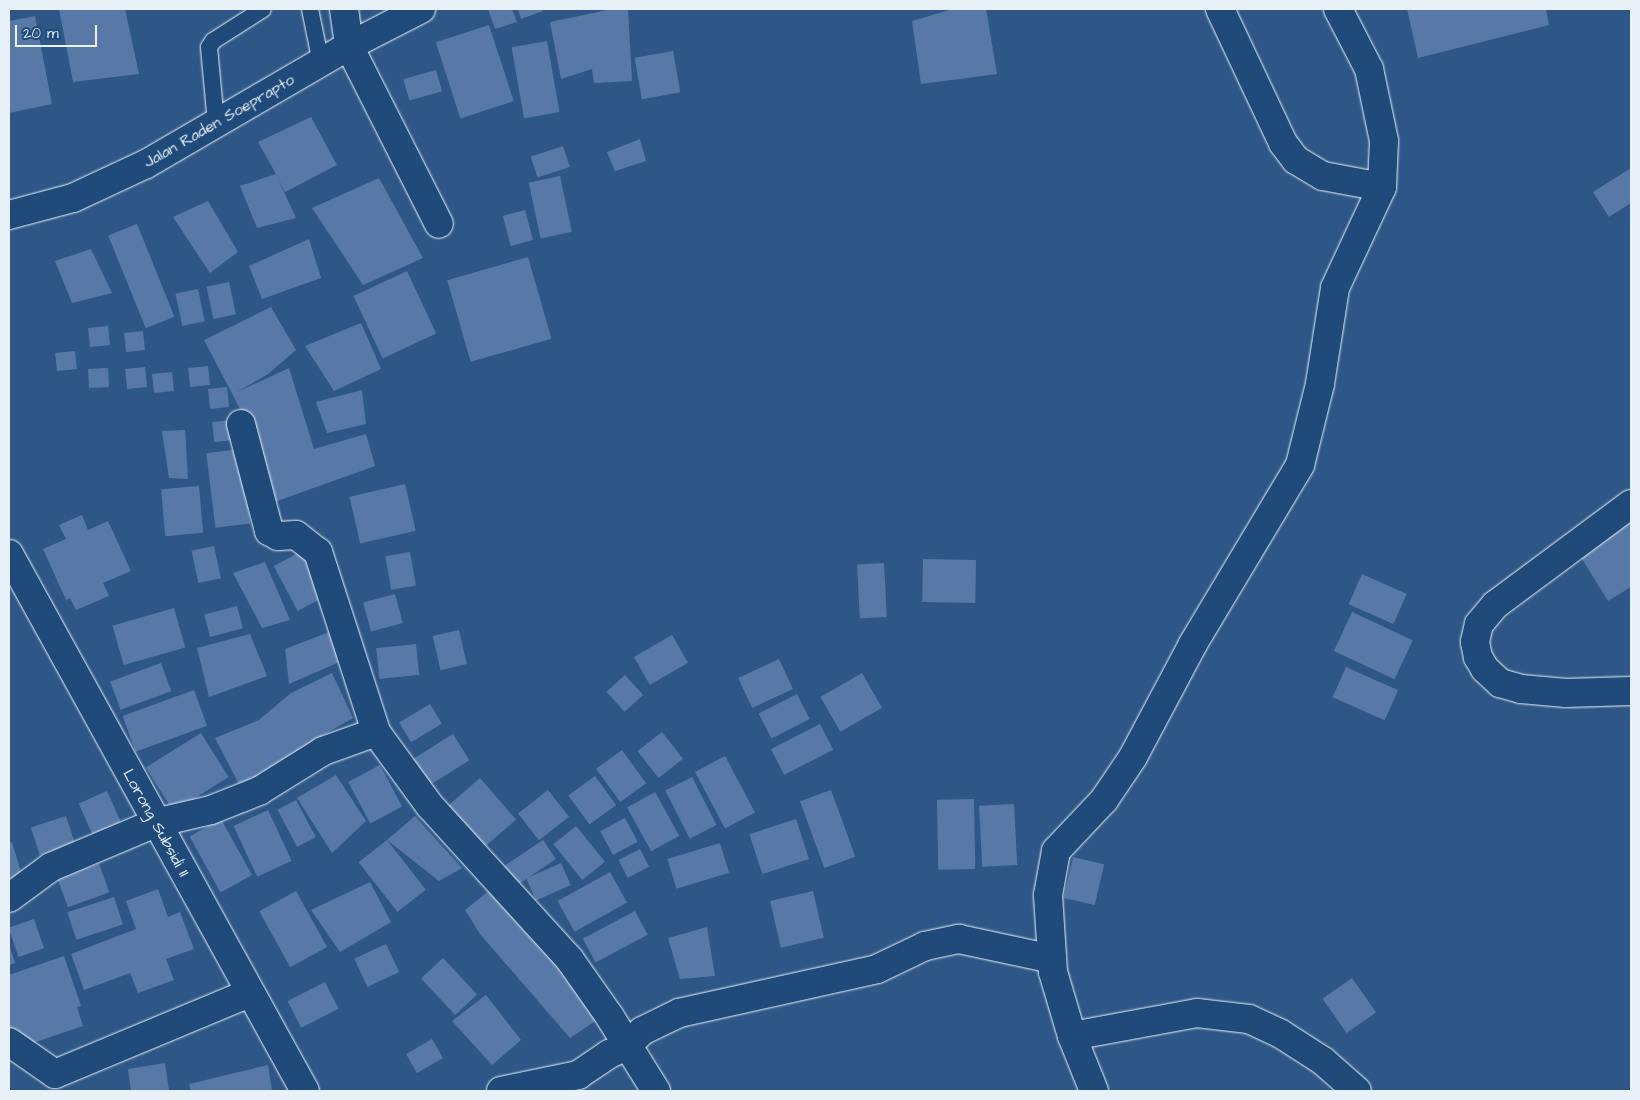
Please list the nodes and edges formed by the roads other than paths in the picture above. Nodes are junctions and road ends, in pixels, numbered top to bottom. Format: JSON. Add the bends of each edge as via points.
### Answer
{"nodes":[{"id":1,"x":263,"y":9,"type":"edge"},
{"id":2,"x":310,"y":9,"type":"edge"},
{"id":3,"x":344,"y":9,"type":"edge"},
{"id":4,"x":421,"y":9,"type":"edge"},
{"id":5,"x":1220,"y":9,"type":"edge"},
{"id":6,"x":1338,"y":9,"type":"edge"},
{"id":7,"x":349,"y":46,"type":"junction"},
{"id":8,"x":321,"y":63,"type":"junction"},
{"id":9,"x":216,"y":123,"type":"junction"},
{"id":10,"x":1382,"y":187,"type":"junction"},
{"id":11,"x":9,"y":215,"type":"edge"},
{"id":12,"x":439,"y":224,"type":"dead end"},
{"id":13,"x":241,"y":424,"type":"dead end"},
{"id":14,"x":1631,"y":504,"type":"edge"},
{"id":15,"x":9,"y":554,"type":"edge"},
{"id":16,"x":1631,"y":691,"type":"edge"},
{"id":17,"x":376,"y":732,"type":"junction"},
{"id":18,"x":155,"y":823,"type":"junction"},
{"id":19,"x":9,"y":898,"type":"edge"},
{"id":20,"x":1052,"y":959,"type":"junction"},
{"id":21,"x":250,"y":992,"type":"junction"},
{"id":22,"x":1072,"y":1036,"type":"junction"},
{"id":23,"x":9,"y":1042,"type":"edge"},
{"id":24,"x":627,"y":1046,"type":"junction"},
{"id":25,"x":305,"y":1091,"type":"edge"},
{"id":26,"x":501,"y":1091,"type":"edge"},
{"id":27,"x":656,"y":1091,"type":"edge"},
{"id":28,"x":1094,"y":1091,"type":"edge"},
{"id":29,"x":1357,"y":1091,"type":"edge"}],
"edges":[{"from":1,"to":9,"type":"lane","via":[[213,41],[209,48]]},
{"from":2,"to":8,"type":"lane"},
{"from":3,"to":7,"type":"main road"},
{"from":4,"to":7,"type":"main road","name":"Jalan Raden Soeprapto"},
{"from":5,"to":10,"type":"main road","via":[[1283,144],[1296,160],[1323,176]]},
{"from":6,"to":10,"type":"main road","via":[[1369,70],[1384,141]]},
{"from":7,"to":8,"type":"main road","name":"Jalan Raden Soeprapto"},
{"from":7,"to":12,"type":"main road"},
{"from":8,"to":9,"type":"main road","name":"Jalan Raden Soeprapto"},
{"from":9,"to":11,"type":"main road","name":"Jalan Raden Soeprapto","via":[[146,164],[73,198]]},
{"from":10,"to":20,"type":"main road","via":[[1334,288],[1320,384],[1300,465],[1192,644],[1133,757],[1104,800],[1056,851],[1048,895]]},
{"from":13,"to":17,"type":"main road","via":[[269,531],[278,536],[296,535],[318,552]]},
{"from":14,"to":16,"type":"main road","via":[[1495,605],[1479,624],[1475,642],[1485,669],[1500,682],[1521,689],[1566,693]]},
{"from":15,"to":18,"type":"main road","name":"Lorong Subsidi II"},
{"from":17,"to":18,"type":"main road","via":[[323,752],[259,790],[211,810]]},
{"from":17,"to":24,"type":"main road","via":[[430,806],[570,960]]},
{"from":18,"to":19,"type":"main road","via":[[50,868]]},
{"from":18,"to":21,"type":"main road","name":"Lorong Subsidi II"},
{"from":20,"to":22,"type":"main road","via":[[1060,1003]]},
{"from":20,"to":24,"type":"main road","via":[[959,939],[933,944],[877,969],[679,1013],[642,1031]]},
{"from":21,"to":23,"type":"main road","via":[[55,1074]]},
{"from":21,"to":25,"type":"main road","name":"Lorong Subsidi II"},
{"from":22,"to":28,"type":"main road"},
{"from":22,"to":29,"type":"main road","via":[[1197,1013],[1249,1019],[1281,1034],[1323,1061]]},
{"from":24,"to":26,"type":"main road","via":[[578,1075]]},
{"from":24,"to":27,"type":"main road"}]}
